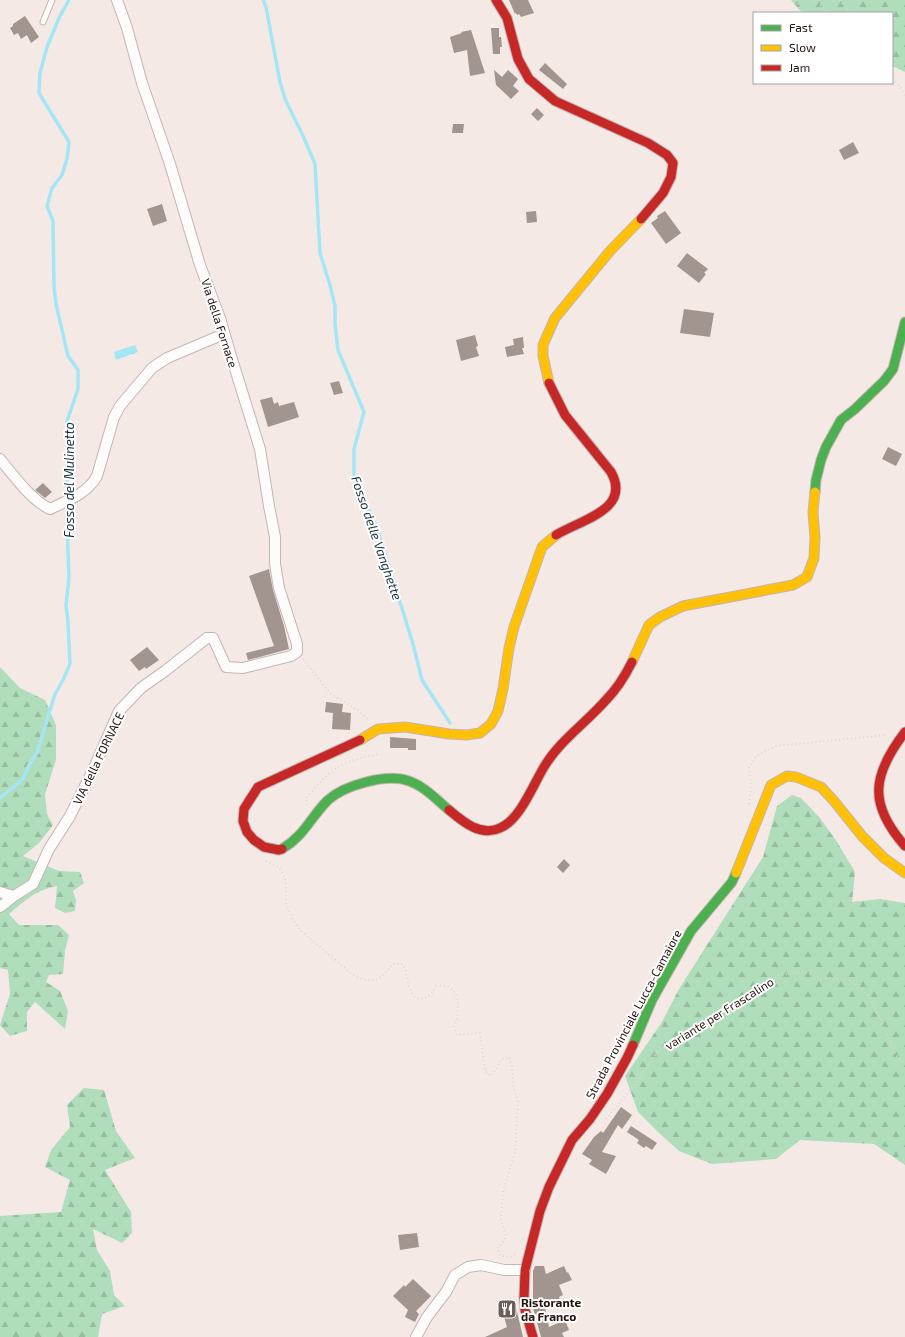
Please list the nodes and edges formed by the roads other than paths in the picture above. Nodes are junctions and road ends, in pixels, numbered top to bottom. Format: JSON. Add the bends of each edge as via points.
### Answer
{"nodes":[{"id":1,"x":52,"y":0,"type":"edge"},
{"id":2,"x":118,"y":0,"type":"edge"},
{"id":3,"x":496,"y":0,"type":"edge"},
{"id":4,"x":43,"y":22,"type":"dead end"},
{"id":5,"x":905,"y":322,"type":"edge"},
{"id":6,"x":224,"y":334,"type":"junction"},
{"id":7,"x":0,"y":459,"type":"edge"},
{"id":8,"x":297,"y":652,"type":"joint"},
{"id":9,"x":905,"y":732,"type":"edge"},
{"id":10,"x":905,"y":846,"type":"edge"},
{"id":11,"x":905,"y":873,"type":"edge"},
{"id":12,"x":0,"y":892,"type":"edge"},
{"id":13,"x":14,"y":896,"type":"junction"},
{"id":14,"x":0,"y":907,"type":"edge"},
{"id":15,"x":525,"y":1270,"type":"junction"},
{"id":16,"x":416,"y":1337,"type":"edge"},
{"id":17,"x":533,"y":1337,"type":"edge"}],
"edges":[{"from":1,"to":4,"type":"lane"},
{"from":2,"to":6,"type":"street","name":"Via della Fornace","via":[[144,89]]},
{"from":3,"to":5,"type":"main road","via":[[506,18],[518,59],[529,78],[542,91],[555,101],[648,143],[667,154],[673,163],[671,177],[663,193],[610,251],[555,318],[543,345],[550,386],[565,415],[611,472],[616,481],[616,493],[610,506],[602,512],[566,529],[542,547],[514,627],[498,711],[491,724],[480,733],[467,735],[405,727],[378,729],[350,745],[258,787],[244,809],[243,821],[247,832],[254,840],[279,850],[300,835],[333,795],[351,786],[393,779],[410,782],[427,791],[461,819],[484,832],[502,828],[524,802],[560,743],[597,711],[616,690],[649,625],[683,606],[793,585],[807,577],[814,558],[812,512],[821,460],[841,420],[884,381],[893,369]]},
{"from":6,"to":7,"type":"street","via":[[167,358],[152,368],[114,417],[98,476],[87,490],[50,509],[15,478]]},
{"from":6,"to":8,"type":"street","name":"Via della Fornace","via":[[260,449],[275,537],[275,564],[279,588],[297,644]]},
{"from":8,"to":13,"type":"street","name":"VIA della FORNACE","via":[[291,656],[243,668],[226,667],[212,638],[207,638],[141,688],[119,711],[94,770],[49,849],[33,884]]},
{"from":9,"to":10,"type":"main road","via":[[888,757],[880,780],[881,807],[885,818]]},
{"from":11,"to":15,"type":"main road","name":"Strada Provinciale Lucca-Camaiore","via":[[884,858],[862,836],[821,788],[796,777],[787,776],[771,785],[732,882],[691,931],[652,1000],[627,1058],[607,1094],[572,1140],[540,1211]]},
{"from":12,"to":13,"type":"street"},
{"from":13,"to":14,"type":"street","name":"VIA della FORNACE"},
{"from":15,"to":16,"type":"street","via":[[504,1270],[481,1265],[468,1267],[455,1275]]},
{"from":15,"to":17,"type":"main road","name":"Strada Provinciale Lucca-Camaiore","via":[[525,1310]]}]}
